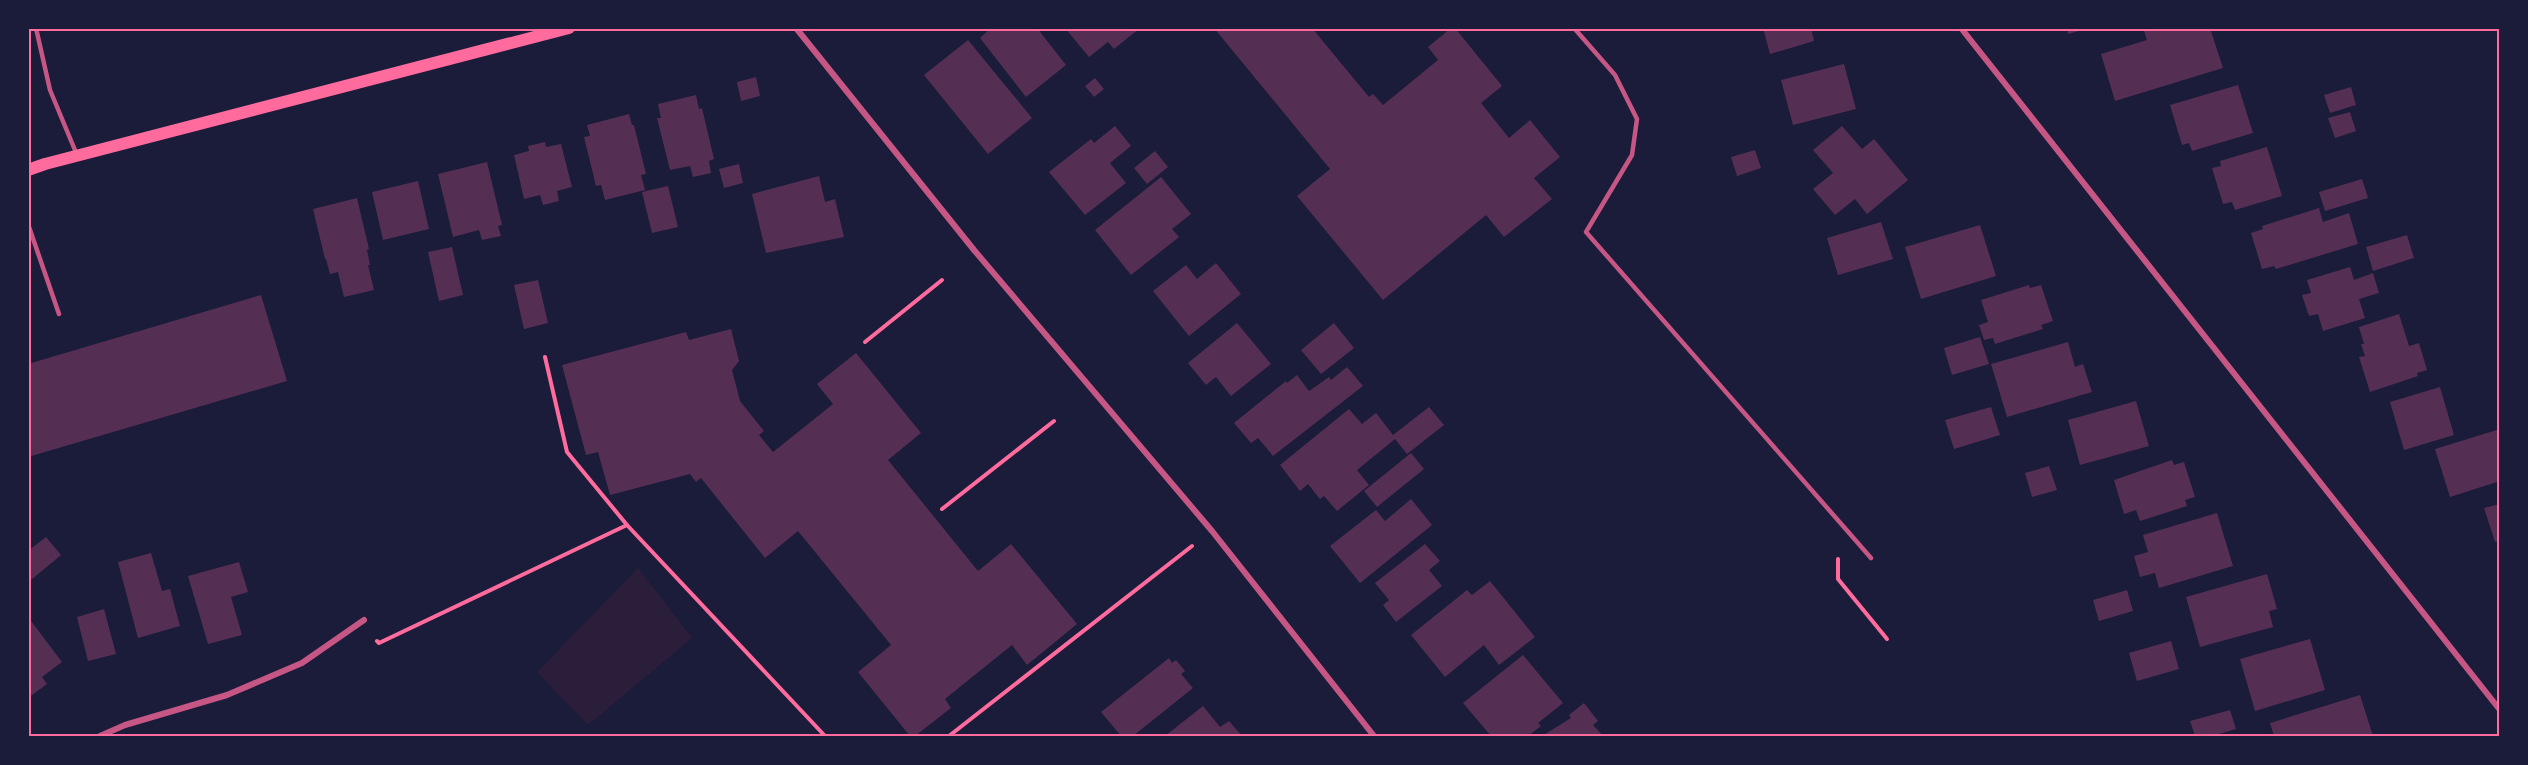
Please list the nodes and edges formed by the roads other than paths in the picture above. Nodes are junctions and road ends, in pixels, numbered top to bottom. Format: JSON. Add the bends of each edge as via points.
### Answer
{"nodes":[{"id":1,"x":36,"y":28,"type":"edge"},
{"id":2,"x":569,"y":28,"type":"edge"},
{"id":3,"x":795,"y":28,"type":"edge"},
{"id":4,"x":1574,"y":28,"type":"edge"},
{"id":5,"x":1961,"y":28,"type":"edge"},
{"id":6,"x":77,"y":155,"type":"junction"},
{"id":7,"x":28,"y":170,"type":"edge"},
{"id":8,"x":28,"y":224,"type":"edge"},
{"id":9,"x":59,"y":314,"type":"dead end"},
{"id":10,"x":1871,"y":558,"type":"dead end"},
{"id":11,"x":364,"y":620,"type":"road end"},
{"id":12,"x":2499,"y":710,"type":"edge"},
{"id":13,"x":100,"y":736,"type":"edge"},
{"id":14,"x":1374,"y":736,"type":"edge"}],
"edges":[{"from":1,"to":6,"type":"lane","via":[[50,90]]},
{"from":2,"to":6,"type":"main road"},
{"from":3,"to":14,"type":"street","via":[[974,250],[1212,531]]},
{"from":4,"to":10,"type":"lane","via":[[1615,75],[1637,119],[1632,155],[1586,232]]},
{"from":5,"to":12,"type":"street"},
{"from":6,"to":7,"type":"main road"},
{"from":8,"to":9,"type":"lane"},
{"from":11,"to":13,"type":"street","via":[[302,663],[226,695],[124,725]]}]}
